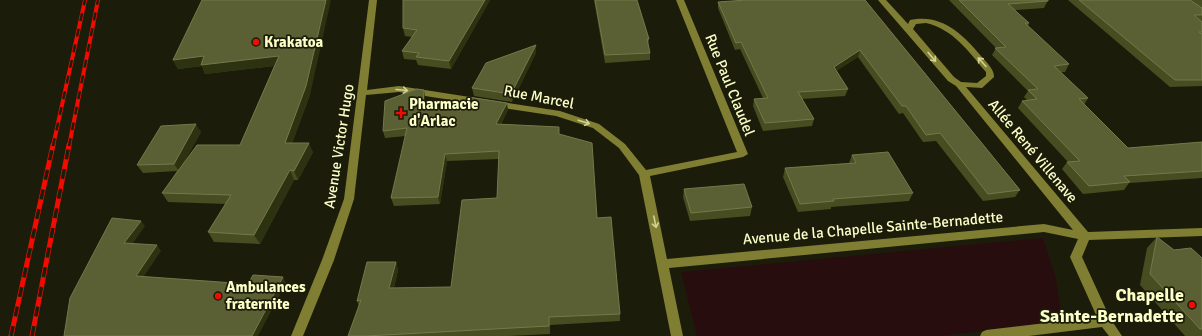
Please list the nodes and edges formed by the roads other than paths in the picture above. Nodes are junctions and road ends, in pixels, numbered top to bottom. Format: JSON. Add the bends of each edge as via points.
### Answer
{"nodes":[{"id":1,"x":373,"y":0,"type":"edge"},
{"id":2,"x":680,"y":0,"type":"edge"},
{"id":3,"x":882,"y":0,"type":"edge"},
{"id":4,"x":909,"y":29,"type":"junction"},
{"id":5,"x":959,"y":84,"type":"junction"},
{"id":6,"x":363,"y":92,"type":"junction"},
{"id":7,"x":644,"y":174,"type":"junction"},
{"id":8,"x":1202,"y":232,"type":"edge"},
{"id":9,"x":1084,"y":236,"type":"junction"},
{"id":10,"x":664,"y":264,"type":"junction"},
{"id":11,"x":1105,"y":322,"type":"junction"},
{"id":12,"x":296,"y":336,"type":"edge"},
{"id":13,"x":677,"y":336,"type":"edge"},
{"id":14,"x":986,"y":336,"type":"edge"},
{"id":15,"x":1116,"y":336,"type":"edge"}],
"edges":[{"from":1,"to":6,"type":"street","name":"Avenue Victor Hugo"},
{"from":2,"to":7,"type":"street","name":"Rue Paul Claudel","via":[[743,154]]},
{"from":3,"to":4,"type":"street"},
{"from":4,"to":5,"type":"street","name":"Allée René Villenave","one_way":true,"via":[[951,79]]},
{"from":5,"to":4,"type":"street","name":"Allée René Villenave","one_way":true,"via":[[979,86],[990,78],[990,72],[945,25],[922,20],[913,22]]},
{"from":5,"to":9,"type":"street","name":"Allée René Villenave"},
{"from":6,"to":7,"type":"street","name":"Rue Marcel","one_way":true,"via":[[399,89],[557,113],[596,126],[622,146]]},
{"from":6,"to":12,"type":"street","name":"Avenue Victor Hugo","via":[[349,199],[328,260]]},
{"from":7,"to":10,"type":"street","name":"Rue Marcel","one_way":true},
{"from":8,"to":9,"type":"street","name":"Avenue de la Chapelle Sainte-Bernadette"},
{"from":9,"to":10,"type":"street","name":"Avenue de la Chapelle Sainte-Bernadette","via":[[1044,228]]},
{"from":9,"to":11,"type":"street","via":[[1076,257]]},
{"from":10,"to":13,"type":"street","name":"Rue Marcel"},
{"from":11,"to":14,"type":"street"},
{"from":11,"to":15,"type":"street"}]}
